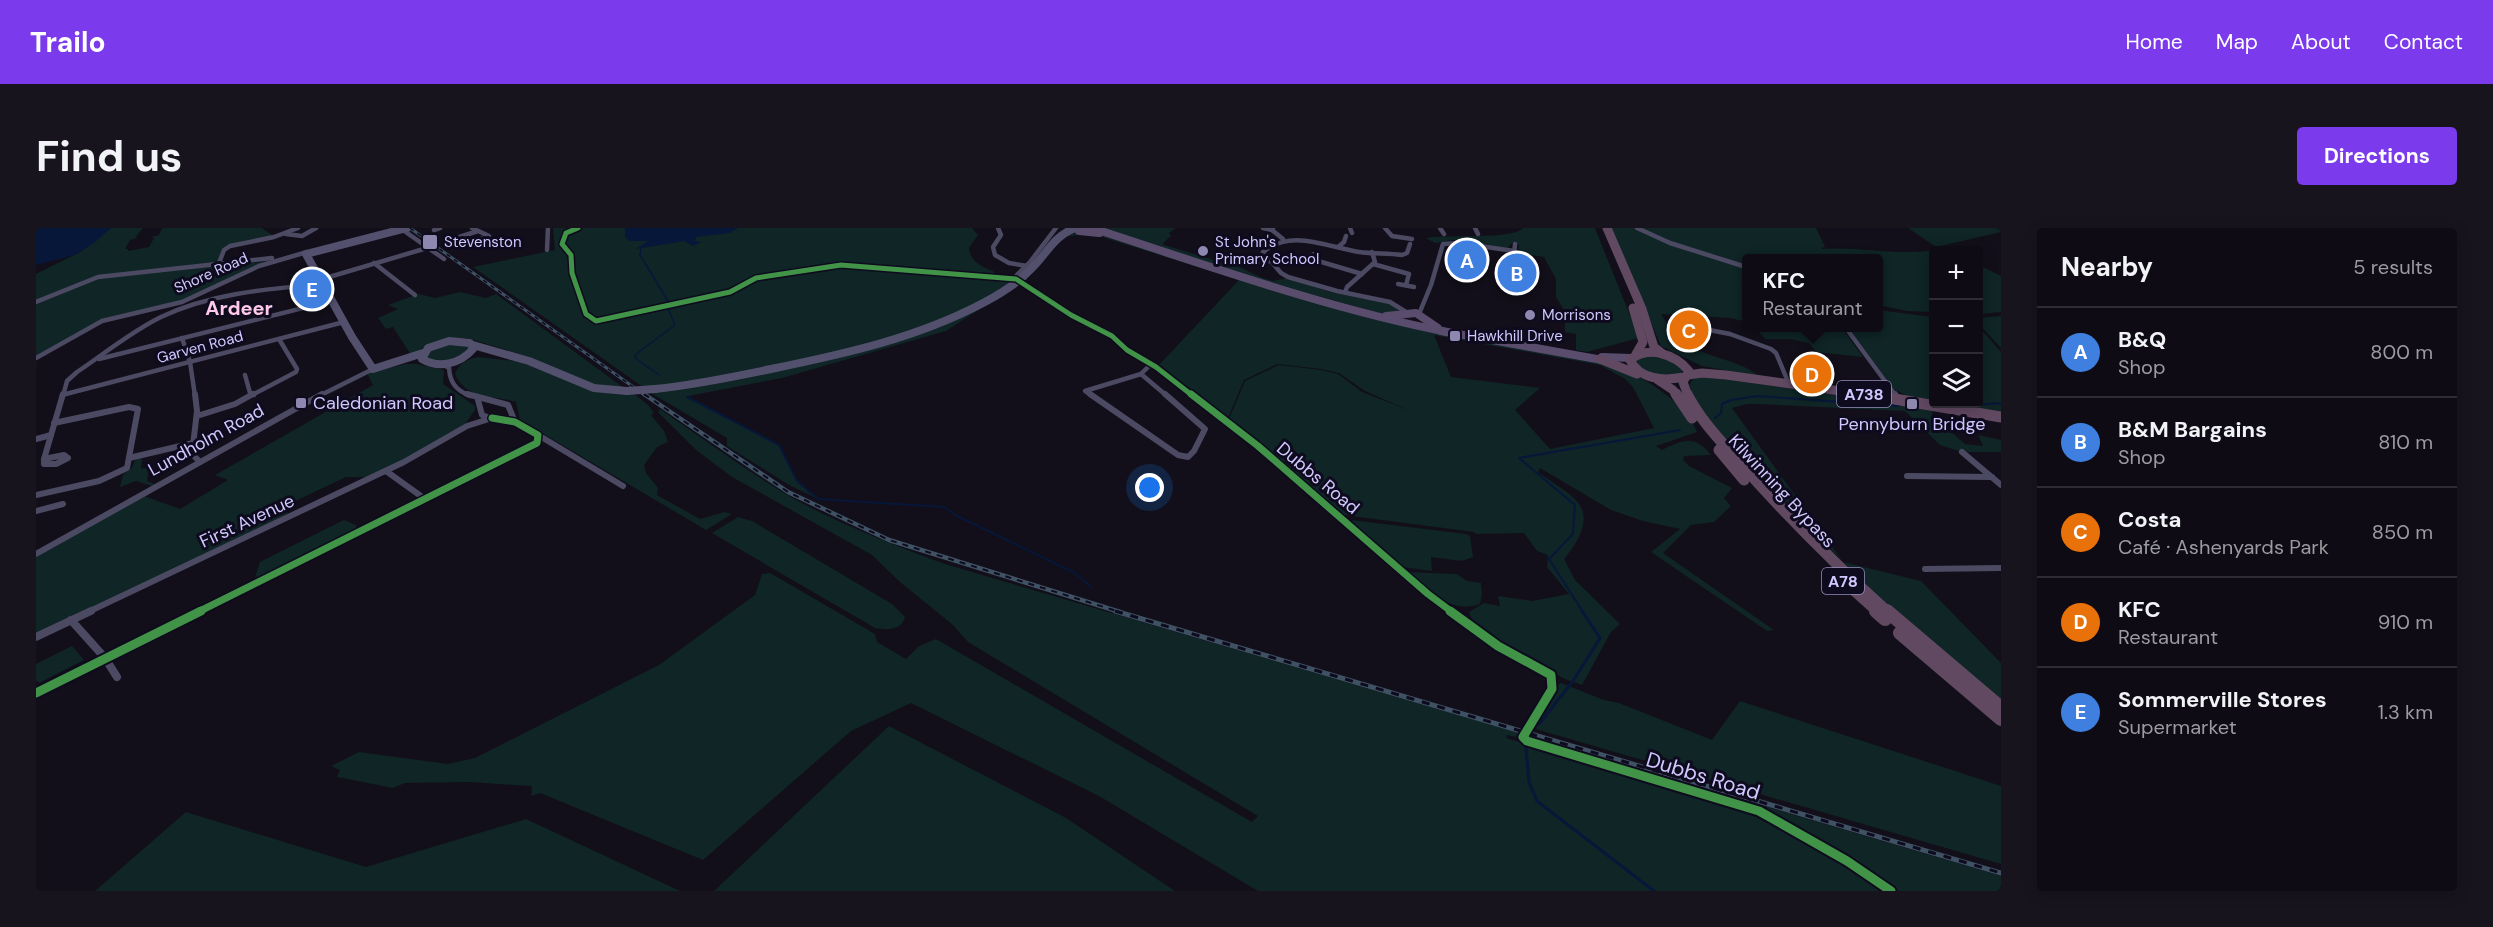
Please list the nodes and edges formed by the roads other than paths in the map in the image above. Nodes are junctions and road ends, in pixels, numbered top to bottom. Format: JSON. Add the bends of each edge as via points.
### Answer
{"nodes":[{"id":1,"x":298,"y":228,"type":"edge"},
{"id":2,"x":316,"y":228,"type":"edge"},
{"id":3,"x":403,"y":228,"type":"edge"},
{"id":4,"x":440,"y":228,"type":"edge"},
{"id":5,"x":548,"y":228,"type":"edge"},
{"id":6,"x":998,"y":228,"type":"edge"},
{"id":7,"x":1056,"y":228,"type":"edge"},
{"id":8,"x":1092,"y":228,"type":"edge"},
{"id":9,"x":1263,"y":228,"type":"edge"},
{"id":10,"x":1385,"y":228,"type":"edge"},
{"id":11,"x":1440,"y":228,"type":"edge"},
{"id":12,"x":1475,"y":228,"type":"edge"},
{"id":13,"x":1600,"y":228,"type":"edge"},
{"id":14,"x":1607,"y":228,"type":"edge"},
{"id":15,"x":1638,"y":228,"type":"edge"},
{"id":16,"x":474,"y":229,"type":"edge"},
{"id":17,"x":1077,"y":229,"type":"edge"},
{"id":18,"x":1273,"y":229,"type":"edge"},
{"id":19,"x":434,"y":230,"type":"dead end"},
{"id":20,"x":1102,"y":232,"type":"junction"},
{"id":21,"x":284,"y":234,"type":"junction"},
{"id":22,"x":1444,"y":234,"type":"dead end"},
{"id":23,"x":1478,"y":234,"type":"dead end"},
{"id":24,"x":1112,"y":236,"type":"junction"},
{"id":25,"x":1346,"y":236,"type":"dead end"},
{"id":26,"x":1282,"y":239,"type":"junction"},
{"id":27,"x":447,"y":242,"type":"dead end"},
{"id":28,"x":1515,"y":244,"type":"dead end"},
{"id":29,"x":457,"y":247,"type":"dead end"},
{"id":30,"x":1338,"y":247,"type":"junction"},
{"id":31,"x":427,"y":248,"type":"junction"},
{"id":32,"x":547,"y":250,"type":"dead end"},
{"id":33,"x":307,"y":252,"type":"junction"},
{"id":34,"x":1372,"y":252,"type":"junction"},
{"id":35,"x":1314,"y":254,"type":"dead end"},
{"id":36,"x":1308,"y":258,"type":"junction"},
{"id":37,"x":278,"y":259,"type":"junction"},
{"id":38,"x":444,"y":259,"type":"dead end"},
{"id":39,"x":1301,"y":260,"type":"dead end"},
{"id":40,"x":1269,"y":261,"type":"junction"},
{"id":41,"x":1233,"y":262,"type":"dead end"},
{"id":42,"x":219,"y":263,"type":"junction"},
{"id":43,"x":374,"y":263,"type":"junction"},
{"id":44,"x":1373,"y":264,"type":"junction"},
{"id":45,"x":1027,"y":266,"type":"junction"},
{"id":46,"x":1742,"y":266,"type":"edge"},
{"id":47,"x":1362,"y":274,"type":"junction"},
{"id":48,"x":1016,"y":279,"type":"junction"},
{"id":49,"x":321,"y":282,"type":"junction"},
{"id":50,"x":1398,"y":284,"type":"dead end"},
{"id":51,"x":1406,"y":285,"type":"junction"},
{"id":52,"x":1414,"y":287,"type":"dead end"},
{"id":53,"x":1345,"y":292,"type":"junction"},
{"id":54,"x":415,"y":295,"type":"dead end"},
{"id":55,"x":331,"y":301,"type":"junction"},
{"id":56,"x":36,"y":302,"type":"edge"},
{"id":57,"x":154,"y":310,"type":"junction"},
{"id":58,"x":170,"y":313,"type":"junction"},
{"id":59,"x":1405,"y":313,"type":"junction"},
{"id":60,"x":1367,"y":314,"type":"junction"},
{"id":61,"x":1380,"y":318,"type":"junction"},
{"id":62,"x":1417,"y":318,"type":"junction"},
{"id":63,"x":344,"y":322,"type":"junction"},
{"id":64,"x":1678,"y":324,"type":"dead end"},
{"id":65,"x":1447,"y":332,"type":"junction"},
{"id":66,"x":1850,"y":332,"type":"edge"},
{"id":67,"x":182,"y":338,"type":"junction"},
{"id":68,"x":279,"y":339,"type":"junction"},
{"id":69,"x":473,"y":345,"type":"junction"},
{"id":70,"x":1581,"y":355,"type":"junction"},
{"id":71,"x":512,"y":356,"type":"junction"},
{"id":72,"x":1633,"y":356,"type":"junction"},
{"id":73,"x":1666,"y":356,"type":"junction"},
{"id":74,"x":424,"y":357,"type":"junction"},
{"id":75,"x":36,"y":358,"type":"edge"},
{"id":76,"x":463,"y":358,"type":"junction"},
{"id":77,"x":1600,"y":359,"type":"junction"},
{"id":78,"x":1677,"y":360,"type":"junction"},
{"id":79,"x":93,"y":361,"type":"junction"},
{"id":80,"x":190,"y":362,"type":"junction"},
{"id":81,"x":442,"y":364,"type":"junction"},
{"id":82,"x":1151,"y":364,"type":"junction"},
{"id":83,"x":373,"y":369,"type":"junction"},
{"id":84,"x":450,"y":374,"type":"junction"},
{"id":85,"x":1141,"y":374,"type":"junction"},
{"id":86,"x":245,"y":375,"type":"dead end"},
{"id":87,"x":1647,"y":375,"type":"junction"},
{"id":88,"x":1726,"y":375,"type":"junction"},
{"id":89,"x":1686,"y":376,"type":"junction"},
{"id":90,"x":1789,"y":384,"type":"junction"},
{"id":91,"x":62,"y":395,"type":"junction"},
{"id":92,"x":254,"y":395,"type":"junction"},
{"id":93,"x":1898,"y":399,"type":"junction"},
{"id":94,"x":478,"y":400,"type":"junction"},
{"id":95,"x":1681,"y":401,"type":"junction"},
{"id":96,"x":495,"y":404,"type":"junction"},
{"id":97,"x":482,"y":411,"type":"junction"},
{"id":98,"x":509,"y":411,"type":"junction"},
{"id":99,"x":197,"y":416,"type":"junction"},
{"id":100,"x":494,"y":417,"type":"junction"},
{"id":101,"x":2001,"y":417,"type":"edge"},
{"id":102,"x":515,"y":422,"type":"junction"},
{"id":103,"x":54,"y":423,"type":"junction"},
{"id":104,"x":467,"y":426,"type":"junction"},
{"id":105,"x":51,"y":435,"type":"junction"},
{"id":106,"x":538,"y":435,"type":"junction"},
{"id":107,"x":36,"y":439,"type":"edge"},
{"id":108,"x":194,"y":443,"type":"junction"},
{"id":109,"x":1962,"y":452,"type":"dead end"},
{"id":110,"x":129,"y":458,"type":"junction"},
{"id":111,"x":44,"y":459,"type":"dead end"},
{"id":112,"x":200,"y":462,"type":"junction"},
{"id":113,"x":386,"y":471,"type":"junction"},
{"id":114,"x":1907,"y":476,"type":"dead end"},
{"id":115,"x":1992,"y":477,"type":"junction"},
{"id":116,"x":2001,"y":485,"type":"edge"},
{"id":117,"x":623,"y":486,"type":"dead end"},
{"id":118,"x":36,"y":495,"type":"edge"},
{"id":119,"x":426,"y":499,"type":"junction"},
{"id":120,"x":63,"y":504,"type":"dead end"},
{"id":121,"x":36,"y":511,"type":"edge"},
{"id":122,"x":36,"y":554,"type":"edge"},
{"id":123,"x":2001,"y":568,"type":"edge"},
{"id":124,"x":1924,"y":569,"type":"dead end"},
{"id":125,"x":71,"y":620,"type":"junction"},
{"id":126,"x":36,"y":637,"type":"edge"},
{"id":127,"x":105,"y":658,"type":"junction"},
{"id":128,"x":117,"y":677,"type":"dead end"},
{"id":129,"x":36,"y":693,"type":"edge"},
{"id":130,"x":2001,"y":708,"type":"edge"},
{"id":131,"x":2001,"y":719,"type":"edge"},
{"id":132,"x":1532,"y":720,"type":"dead end"},
{"id":133,"x":1525,"y":739,"type":"dead end"},
{"id":134,"x":1891,"y":891,"type":"edge"}],
"edges":[{"from":1,"to":21,"type":"street"},
{"from":2,"to":21,"type":"street","via":[[302,236]]},
{"from":3,"to":31,"type":"street"},
{"from":3,"to":33,"type":"main road","name":"Shore Road"},
{"from":4,"to":19,"type":"street"},
{"from":5,"to":32,"type":"street"},
{"from":6,"to":45,"type":"street","via":[[1001,233],[993,247],[995,255],[1009,263]]},
{"from":7,"to":45,"type":"street"},
{"from":8,"to":20,"type":"main road"},
{"from":9,"to":18,"type":"street"},
{"from":10,"to":34,"type":"street","via":[[1392,236],[1411,241],[1404,255]]},
{"from":11,"to":22,"type":"street"},
{"from":12,"to":23,"type":"street"},
{"from":13,"to":72,"type":"highway","via":[[1642,333],[1643,343]]},
{"from":14,"to":73,"type":"highway","via":[[1654,347]]},
{"from":15,"to":46,"type":"street","via":[[1663,241]]},
{"from":16,"to":27,"type":"street"},
{"from":16,"to":29,"type":"street","via":[[489,236]]},
{"from":17,"to":20,"type":"main road"},
{"from":17,"to":24,"type":"main road"},
{"from":17,"to":48,"type":"main road","via":[[1056,237],[1033,268]]},
{"from":18,"to":26,"type":"street"},
{"from":20,"to":24,"type":"main road"},
{"from":21,"to":42,"type":"street","via":[[230,246]]},
{"from":24,"to":60,"type":"main road"},
{"from":25,"to":30,"type":"street"},
{"from":26,"to":30,"type":"street","via":[[1297,238]]},
{"from":26,"to":40,"type":"street","via":[[1263,250]]},
{"from":28,"to":62,"type":"street","via":[[1514,254],[1459,243],[1441,246]]},
{"from":30,"to":34,"type":"street"},
{"from":31,"to":38,"type":"street"},
{"from":31,"to":43,"type":"street"},
{"from":33,"to":37,"type":"street","name":"Shore Road"},
{"from":33,"to":49,"type":"main road"},
{"from":34,"to":44,"type":"street"},
{"from":35,"to":36,"type":"street"},
{"from":36,"to":39,"type":"street"},
{"from":36,"to":47,"type":"street"},
{"from":37,"to":42,"type":"street","name":"Shore Road"},
{"from":37,"to":57,"type":"street","name":"Shore Road","via":[[188,300]]},
{"from":40,"to":41,"type":"street","via":[[1240,266]]},
{"from":40,"to":53,"type":"street","via":[[1288,277]]},
{"from":42,"to":56,"type":"street","name":"Shore Road","via":[[98,277]]},
{"from":43,"to":49,"type":"street"},
{"from":43,"to":54,"type":"street"},
{"from":44,"to":47,"type":"street"},
{"from":44,"to":51,"type":"street","via":[[1409,274]]},
{"from":45,"to":48,"type":"street"},
{"from":47,"to":53,"type":"street"},
{"from":48,"to":71,"type":"main road","bridge":true,"via":[[987,301],[942,324],[878,346],[694,384],[627,391],[594,388]]},
{"from":48,"to":82,"type":"street","name":"Dubbs Road"},
{"from":49,"to":55,"type":"main road"},
{"from":49,"to":58,"type":"street","via":[[238,293]]},
{"from":50,"to":51,"type":"street"},
{"from":51,"to":52,"type":"street"},
{"from":53,"to":59,"type":"street","via":[[1396,304]]},
{"from":55,"to":63,"type":"main road"},
{"from":55,"to":67,"type":"street"},
{"from":57,"to":58,"type":"street"},
{"from":57,"to":75,"type":"street","name":"Shore Road","via":[[99,322]]},
{"from":58,"to":79,"type":"street"},
{"from":59,"to":60,"type":"main road"},
{"from":59,"to":62,"type":"main road","via":[[1403,317]]},
{"from":60,"to":61,"type":"main road"},
{"from":61,"to":62,"type":"main road"},
{"from":61,"to":65,"type":"main road"},
{"from":62,"to":65,"type":"main road"},
{"from":63,"to":68,"type":"street","name":"Garven Road"},
{"from":63,"to":83,"type":"main road"},
{"from":64,"to":90,"type":"street","via":[[1723,332],[1766,346],[1776,353]]},
{"from":65,"to":70,"type":"main road"},
{"from":66,"to":93,"type":"street"},
{"from":67,"to":79,"type":"street"},
{"from":67,"to":80,"type":"street"},
{"from":68,"to":80,"type":"street","name":"Garven Road"},
{"from":68,"to":92,"type":"street","via":[[297,370]]},
{"from":69,"to":71,"type":"main road"},
{"from":69,"to":74,"type":"main road","via":[[449,341],[433,345]]},
{"from":69,"to":76,"type":"main road","via":[[471,353]]},
{"from":70,"to":72,"type":"main road"},
{"from":70,"to":77,"type":"main road"},
{"from":71,"to":76,"type":"main road"},
{"from":72,"to":73,"type":"highway"},
{"from":72,"to":87,"type":"highway","number":"A78","via":[[1631,364]]},
{"from":73,"to":78,"type":"highway"},
{"from":74,"to":81,"type":"main road"},
{"from":74,"to":83,"type":"main road","name":"Lundholm Road"},
{"from":76,"to":81,"type":"main road"},
{"from":76,"to":84,"type":"street"},
{"from":77,"to":87,"type":"main road"},
{"from":77,"to":95,"type":"highway","via":[[1657,384]]},
{"from":78,"to":88,"type":"highway","number":"A738"},
{"from":78,"to":89,"type":"highway","number":"A78","via":[[1687,367]]},
{"from":79,"to":91,"type":"street","via":[[67,381]]},
{"from":80,"to":91,"type":"street","name":"Garven Road"},
{"from":80,"to":99,"type":"street"},
{"from":81,"to":84,"type":"street"},
{"from":82,"to":85,"type":"street"},
{"from":82,"to":132,"type":"street","name":"Dubbs Road","via":[[1258,446],[1428,594],[1498,646],[1551,675],[1552,689]]},
{"from":83,"to":112,"type":"street","name":"Lundholm Road"},
{"from":84,"to":94,"type":"street","via":[[455,387]]},
{"from":85,"to":85,"type":"street","via":[[1205,429],[1188,457],[1178,455],[1085,391]]},
{"from":86,"to":92,"type":"street"},
{"from":87,"to":89,"type":"highway","via":[[1669,380]]},
{"from":87,"to":95,"type":"highway","name":"Kilwinning Bypass","number":"A78","via":[[1673,390]]},
{"from":88,"to":89,"type":"highway","number":"A738"},
{"from":88,"to":90,"type":"highway","number":"A738"},
{"from":89,"to":130,"type":"highway","name":"Kilwinning Bypass","number":"A78","via":[[1683,386],[1696,410],[1756,482],[1886,610]]},
{"from":90,"to":93,"type":"highway","number":"A738"},
{"from":91,"to":103,"type":"street"},
{"from":92,"to":99,"type":"street"},
{"from":93,"to":101,"type":"highway","number":"A738"},
{"from":94,"to":96,"type":"street"},
{"from":94,"to":97,"type":"street"},
{"from":95,"to":131,"type":"highway","name":"Kilwinning Bypass","number":"A78","via":[[1730,464],[1798,538],[1872,608]]},
{"from":96,"to":97,"type":"street","name":"First Avenue"},
{"from":96,"to":98,"type":"street","via":[[508,405]]},
{"from":97,"to":100,"type":"street","via":[[484,417]]},
{"from":97,"to":104,"type":"street","name":"First Avenue"},
{"from":98,"to":100,"type":"street","name":"First Avenue"},
{"from":98,"to":102,"type":"street"},
{"from":99,"to":108,"type":"street"},
{"from":100,"to":102,"type":"street"},
{"from":100,"to":104,"type":"street","name":"First Avenue"},
{"from":102,"to":106,"type":"street"},
{"from":103,"to":105,"type":"street"},
{"from":103,"to":110,"type":"street","via":[[138,407]]},
{"from":104,"to":113,"type":"street","name":"First Avenue"},
{"from":105,"to":107,"type":"street"},
{"from":105,"to":111,"type":"street"},
{"from":106,"to":117,"type":"street"},
{"from":106,"to":119,"type":"street","via":[[531,446]]},
{"from":108,"to":110,"type":"street"},
{"from":108,"to":112,"type":"street","via":[[193,456]]},
{"from":109,"to":115,"type":"street"},
{"from":110,"to":118,"type":"street","via":[[126,470],[118,475]]},
{"from":112,"to":122,"type":"street","name":"Lundholm Road"},
{"from":113,"to":119,"type":"street"},
{"from":113,"to":125,"type":"street","name":"First Avenue"},
{"from":114,"to":115,"type":"street"},
{"from":115,"to":116,"type":"street"},
{"from":119,"to":127,"type":"street"},
{"from":120,"to":121,"type":"street"},
{"from":123,"to":124,"type":"street"},
{"from":125,"to":126,"type":"street","name":"First Avenue"},
{"from":125,"to":127,"type":"street"},
{"from":127,"to":128,"type":"street"},
{"from":127,"to":129,"type":"street"},
{"from":133,"to":134,"type":"street","name":"Dubbs Road","via":[[1531,744],[1759,811]]}]}
